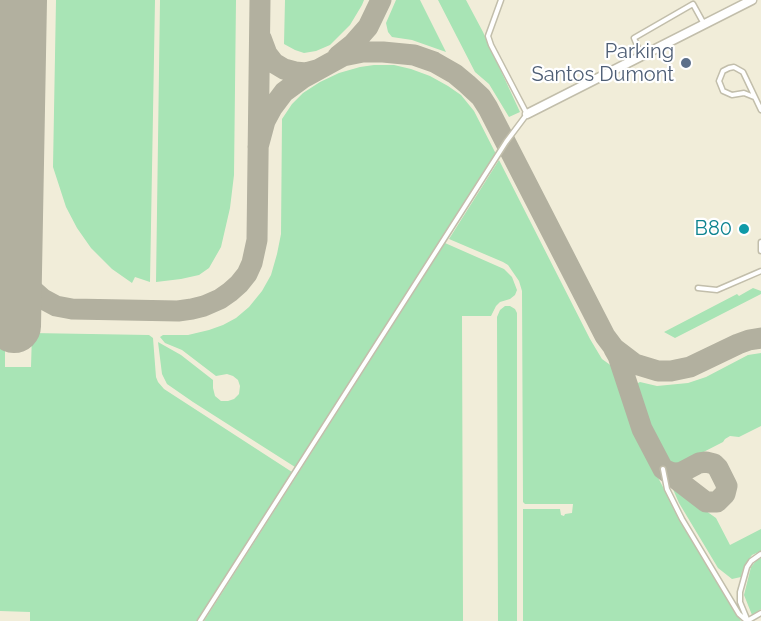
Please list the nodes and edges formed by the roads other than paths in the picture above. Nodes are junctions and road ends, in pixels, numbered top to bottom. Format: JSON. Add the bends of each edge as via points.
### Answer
{"nodes":[{"id":1,"x":501,"y":0,"type":"edge"},
{"id":2,"x":752,"y":0,"type":"edge"},
{"id":3,"x":704,"y":24,"type":"junction"},
{"id":4,"x":642,"y":56,"type":"junction"},
{"id":5,"x":754,"y":97,"type":"junction"},
{"id":6,"x":761,"y":110,"type":"edge"},
{"id":7,"x":526,"y":114,"type":"junction"},
{"id":8,"x":761,"y":242,"type":"edge"},
{"id":9,"x":761,"y":251,"type":"edge"},
{"id":10,"x":761,"y":271,"type":"edge"},
{"id":11,"x":698,"y":288,"type":"dead end"},
{"id":12,"x":663,"y":469,"type":"dead end"},
{"id":13,"x":761,"y":554,"type":"edge"},
{"id":14,"x":761,"y":613,"type":"edge"},
{"id":15,"x":200,"y":621,"type":"edge"},
{"id":16,"x":747,"y":621,"type":"edge"}],
"edges":[{"from":1,"to":7,"type":"lane","via":[[488,36]]},
{"from":2,"to":3,"type":"street"},
{"from":3,"to":4,"type":"street"},
{"from":3,"to":4,"type":"lane","via":[[693,4],[634,38]]},
{"from":4,"to":7,"type":"street"},
{"from":5,"to":5,"type":"lane","via":[[743,72],[734,67],[723,71],[719,81],[723,91]]},
{"from":5,"to":6,"type":"lane"},
{"from":7,"to":15,"type":"lane"},
{"from":8,"to":9,"type":"lane"},
{"from":10,"to":11,"type":"lane","via":[[717,290]]},
{"from":12,"to":16,"type":"lane","via":[[667,489],[682,519]]},
{"from":13,"to":16,"type":"lane","via":[[747,567],[740,592]]},
{"from":14,"to":16,"type":"lane"}]}
